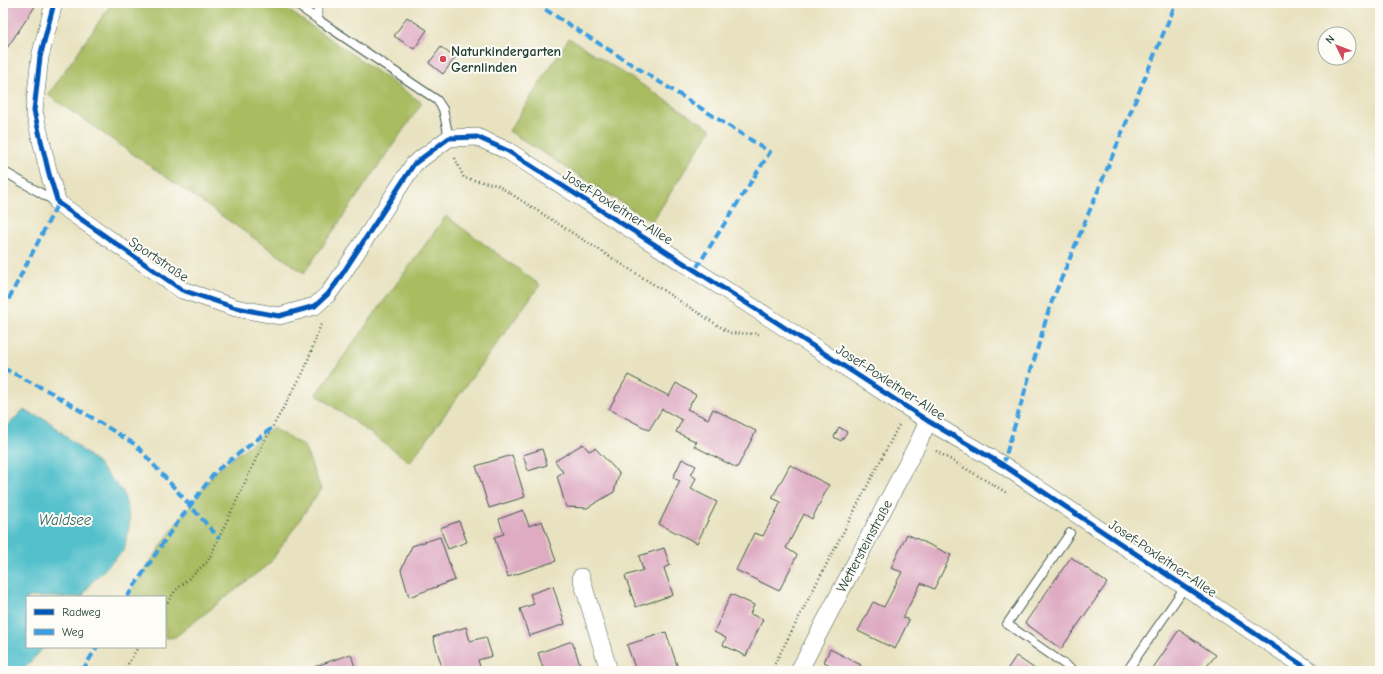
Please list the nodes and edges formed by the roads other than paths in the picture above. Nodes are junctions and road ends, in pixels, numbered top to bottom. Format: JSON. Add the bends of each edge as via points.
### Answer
{"nodes":[{"id":1,"x":54,"y":3,"type":"edge"},
{"id":2,"x":294,"y":3,"type":"edge"},
{"id":3,"x":318,"y":3,"type":"edge"},
{"id":4,"x":317,"y":19,"type":"junction"},
{"id":5,"x":449,"y":138,"type":"junction"},
{"id":6,"x":3,"y":171,"type":"edge"},
{"id":7,"x":58,"y":203,"type":"junction"},
{"id":8,"x":928,"y":421,"type":"junction"},
{"id":9,"x":1070,"y":533,"type":"dead end"},
{"id":10,"x":581,"y":577,"type":"dead end"},
{"id":11,"x":1185,"y":587,"type":"junction"},
{"id":12,"x":609,"y":671,"type":"edge"},
{"id":13,"x":799,"y":671,"type":"edge"},
{"id":14,"x":1074,"y":671,"type":"edge"},
{"id":15,"x":1127,"y":671,"type":"edge"},
{"id":16,"x":1310,"y":671,"type":"edge"}],
"edges":[{"from":1,"to":7,"type":"street","via":[[40,57],[34,111]]},
{"from":2,"to":4,"type":"lane"},
{"from":3,"to":4,"type":"lane"},
{"from":4,"to":5,"type":"lane","via":[[437,100],[443,109]]},
{"from":5,"to":7,"type":"street","name":"Sportstraße","via":[[414,164],[328,294],[315,306],[279,316],[236,308],[182,290]]},
{"from":5,"to":8,"type":"street","name":"Josef-Poxleitner-Allee","via":[[477,137],[508,151]]},
{"from":6,"to":7,"type":"lane"},
{"from":8,"to":11,"type":"street","name":"Josef-Poxleitner-Allee","via":[[1003,465]]},
{"from":8,"to":13,"type":"street","name":"Wettersteinstraße","via":[[920,441]]},
{"from":9,"to":14,"type":"lane","via":[[1007,624]]},
{"from":10,"to":12,"type":"street"},
{"from":11,"to":15,"type":"lane"},
{"from":11,"to":16,"type":"street","name":"Josef-Poxleitner-Allee"}]}
